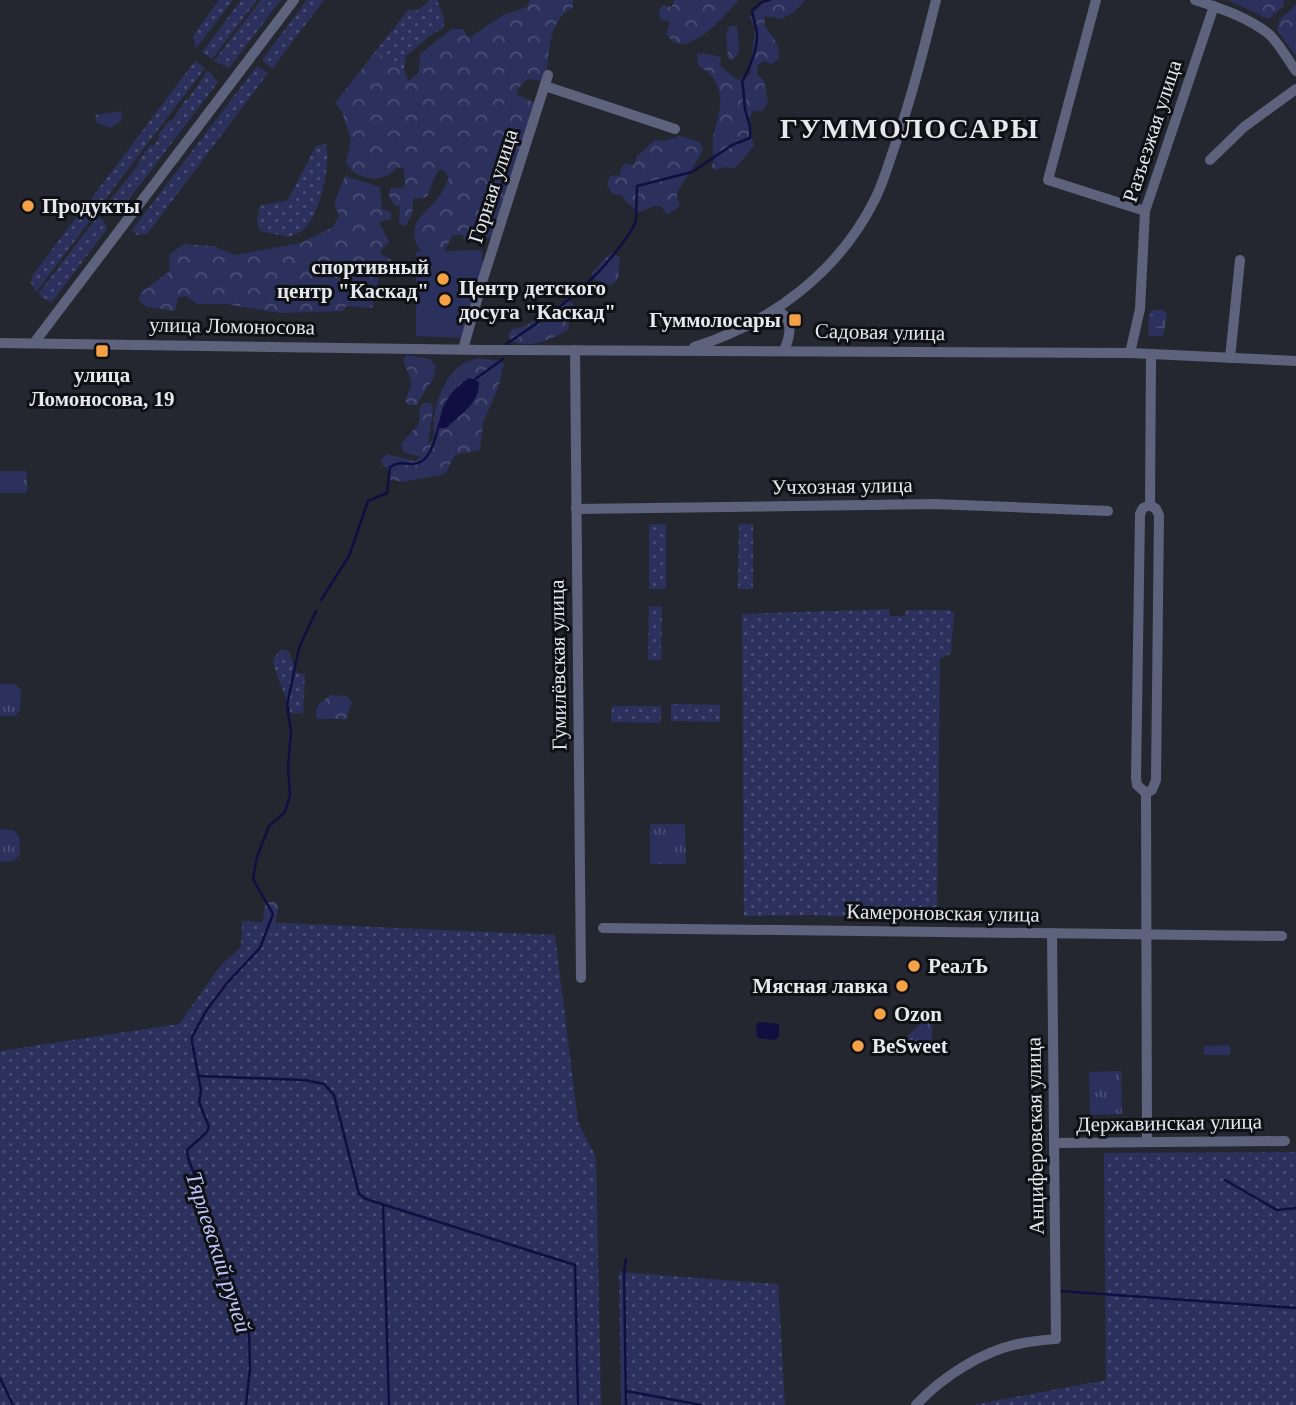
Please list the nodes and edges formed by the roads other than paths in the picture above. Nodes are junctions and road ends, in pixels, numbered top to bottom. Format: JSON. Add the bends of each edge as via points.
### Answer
{"nodes":[{"id":1,"x":294,"y":0,"type":"edge"},
{"id":2,"x":936,"y":0,"type":"edge"},
{"id":3,"x":1096,"y":0,"type":"edge"},
{"id":4,"x":1195,"y":0,"type":"edge"},
{"id":5,"x":1214,"y":6,"type":"junction"},
{"id":6,"x":1296,"y":71,"type":"edge"},
{"id":7,"x":1296,"y":89,"type":"edge"},
{"id":8,"x":675,"y":129,"type":"dead end"},
{"id":9,"x":1210,"y":160,"type":"dead end"},
{"id":10,"x":1145,"y":211,"type":"junction"},
{"id":11,"x":1240,"y":260,"type":"dead end"},
{"id":12,"x":776,"y":310,"type":"junction"},
{"id":13,"x":0,"y":343,"type":"edge"},
{"id":14,"x":34,"y":343,"type":"junction"},
{"id":15,"x":463,"y":349,"type":"junction"},
{"id":16,"x":685,"y":350,"type":"junction"},
{"id":17,"x":784,"y":350,"type":"junction"},
{"id":18,"x":575,"y":351,"type":"junction"},
{"id":19,"x":1130,"y":354,"type":"junction"},
{"id":20,"x":1151,"y":355,"type":"junction"},
{"id":21,"x":1230,"y":358,"type":"junction"},
{"id":22,"x":1296,"y":361,"type":"edge"},
{"id":23,"x":1150,"y":505,"type":"junction"},
{"id":24,"x":576,"y":509,"type":"junction"},
{"id":25,"x":1108,"y":511,"type":"dead end"},
{"id":26,"x":1138,"y":662,"type":"junction"},
{"id":27,"x":1158,"y":662,"type":"junction"},
{"id":28,"x":1146,"y":793,"type":"junction"},
{"id":29,"x":603,"y":928,"type":"dead end"},
{"id":30,"x":1052,"y":933,"type":"junction"},
{"id":31,"x":1145,"y":935,"type":"junction"},
{"id":32,"x":1282,"y":936,"type":"dead end"},
{"id":33,"x":581,"y":978,"type":"dead end"},
{"id":34,"x":1285,"y":1141,"type":"dead end"},
{"id":35,"x":1147,"y":1142,"type":"junction"},
{"id":36,"x":1054,"y":1143,"type":"junction"},
{"id":37,"x":915,"y":1405,"type":"edge"}],
"edges":[{"from":1,"to":14,"type":"street"},
{"from":2,"to":12,"type":"street","via":[[902,126],[876,197],[841,251],[808,286]]},
{"from":3,"to":10,"type":"street","via":[[1048,180]]},
{"from":4,"to":5,"type":"street"},
{"from":5,"to":6,"type":"street","via":[[1261,28]]},
{"from":5,"to":10,"type":"street","name":"Разъезжая улица"},
{"from":7,"to":9,"type":"street","via":[[1244,127]]},
{"from":8,"to":15,"type":"street","name":"Горная улица","via":[[547,80]]},
{"from":10,"to":19,"type":"street","name":"Разъезжая улица","via":[[1140,309]]},
{"from":11,"to":21,"type":"street"},
{"from":12,"to":16,"type":"street","via":[[728,335]]},
{"from":12,"to":17,"type":"street","via":[[786,317],[790,330]]},
{"from":13,"to":14,"type":"street","name":"улица Ломоносова"},
{"from":14,"to":15,"type":"street","name":"улица Ломоносова"},
{"from":15,"to":18,"type":"street","name":"Садовая улица"},
{"from":16,"to":17,"type":"street","name":"Садовая улица"},
{"from":16,"to":18,"type":"street","name":"Садовая улица"},
{"from":17,"to":19,"type":"street","name":"Садовая улица"},
{"from":18,"to":24,"type":"street","name":"Гумилёвская улица"},
{"from":19,"to":20,"type":"street","name":"Садовая улица"},
{"from":20,"to":21,"type":"street","name":"Садовая улица"},
{"from":20,"to":23,"type":"street"},
{"from":21,"to":22,"type":"street","name":"Садовая улица"},
{"from":23,"to":26,"type":"street","via":[[1140,514]]},
{"from":23,"to":27,"type":"street","via":[[1159,515]]},
{"from":24,"to":25,"type":"street","name":"Учхозная улица","via":[[935,504]]},
{"from":24,"to":33,"type":"street","name":"Гумилёвская улица"},
{"from":26,"to":27,"type":"street"},
{"from":26,"to":28,"type":"street","via":[[1136,779]]},
{"from":27,"to":28,"type":"street","via":[[1156,780]]},
{"from":28,"to":31,"type":"street"},
{"from":29,"to":30,"type":"street","name":"Камероновская улица"},
{"from":30,"to":31,"type":"street","name":"Камероновская улица"},
{"from":30,"to":36,"type":"street","name":"Анциферовская улица"},
{"from":31,"to":32,"type":"street","name":"Камероновская улица"},
{"from":31,"to":35,"type":"street"},
{"from":34,"to":35,"type":"street","name":"Державинская улица"},
{"from":35,"to":36,"type":"street","name":"Державинская улица"},
{"from":36,"to":37,"type":"street","name":"Анциферовская улица","via":[[1056,1339],[1019,1344],[971,1363]]}]}
